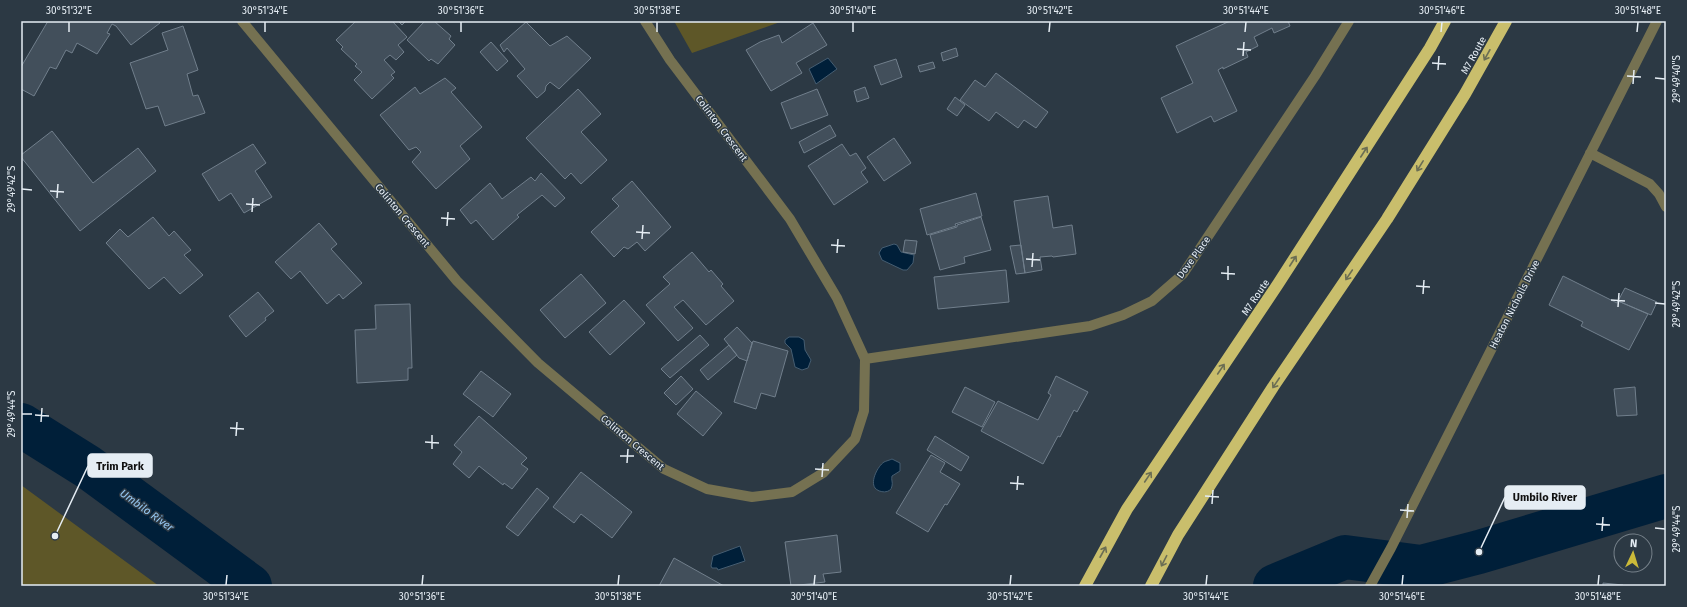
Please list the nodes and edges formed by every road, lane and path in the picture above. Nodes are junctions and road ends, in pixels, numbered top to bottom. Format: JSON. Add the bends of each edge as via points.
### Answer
{"nodes":[{"id":1,"x":242,"y":21,"type":"edge"},
{"id":2,"x":645,"y":21,"type":"edge"},
{"id":3,"x":1349,"y":21,"type":"edge"},
{"id":4,"x":1445,"y":21,"type":"edge"},
{"id":5,"x":1506,"y":21,"type":"edge"},
{"id":6,"x":1657,"y":21,"type":"edge"},
{"id":7,"x":1590,"y":153,"type":"junction"},
{"id":8,"x":1666,"y":207,"type":"edge"},
{"id":9,"x":865,"y":358,"type":"junction"},
{"id":10,"x":1085,"y":586,"type":"edge"},
{"id":11,"x":1151,"y":586,"type":"edge"},
{"id":12,"x":1370,"y":586,"type":"edge"}],
"edges":[{"from":1,"to":9,"type":"street","name":"Colinton Crescent","via":[[457,281],[538,363],[664,469],[708,489],[722,492],[752,497],[792,492],[823,473],[855,439],[864,411]]},
{"from":2,"to":9,"type":"street","name":"Colinton Crescent","via":[[670,60],[790,219],[837,298]]},
{"from":3,"to":9,"type":"street","name":"Dove Place","via":[[1183,274],[1152,301],[1123,315],[1090,326]]},
{"from":10,"to":4,"type":"highway","name":"M7 Route","one_way":true,"via":[[1127,509],[1287,271]]},
{"from":5,"to":11,"type":"highway","name":"M7 Route","one_way":true,"via":[[1465,94],[1387,219],[1273,387],[1178,535]]},
{"from":6,"to":7,"type":"street","name":"Heaton Nicholls Drive"},
{"from":7,"to":8,"type":"street","via":[[1650,184]]},
{"from":7,"to":12,"type":"street","name":"Heaton Nicholls Drive"}]}
